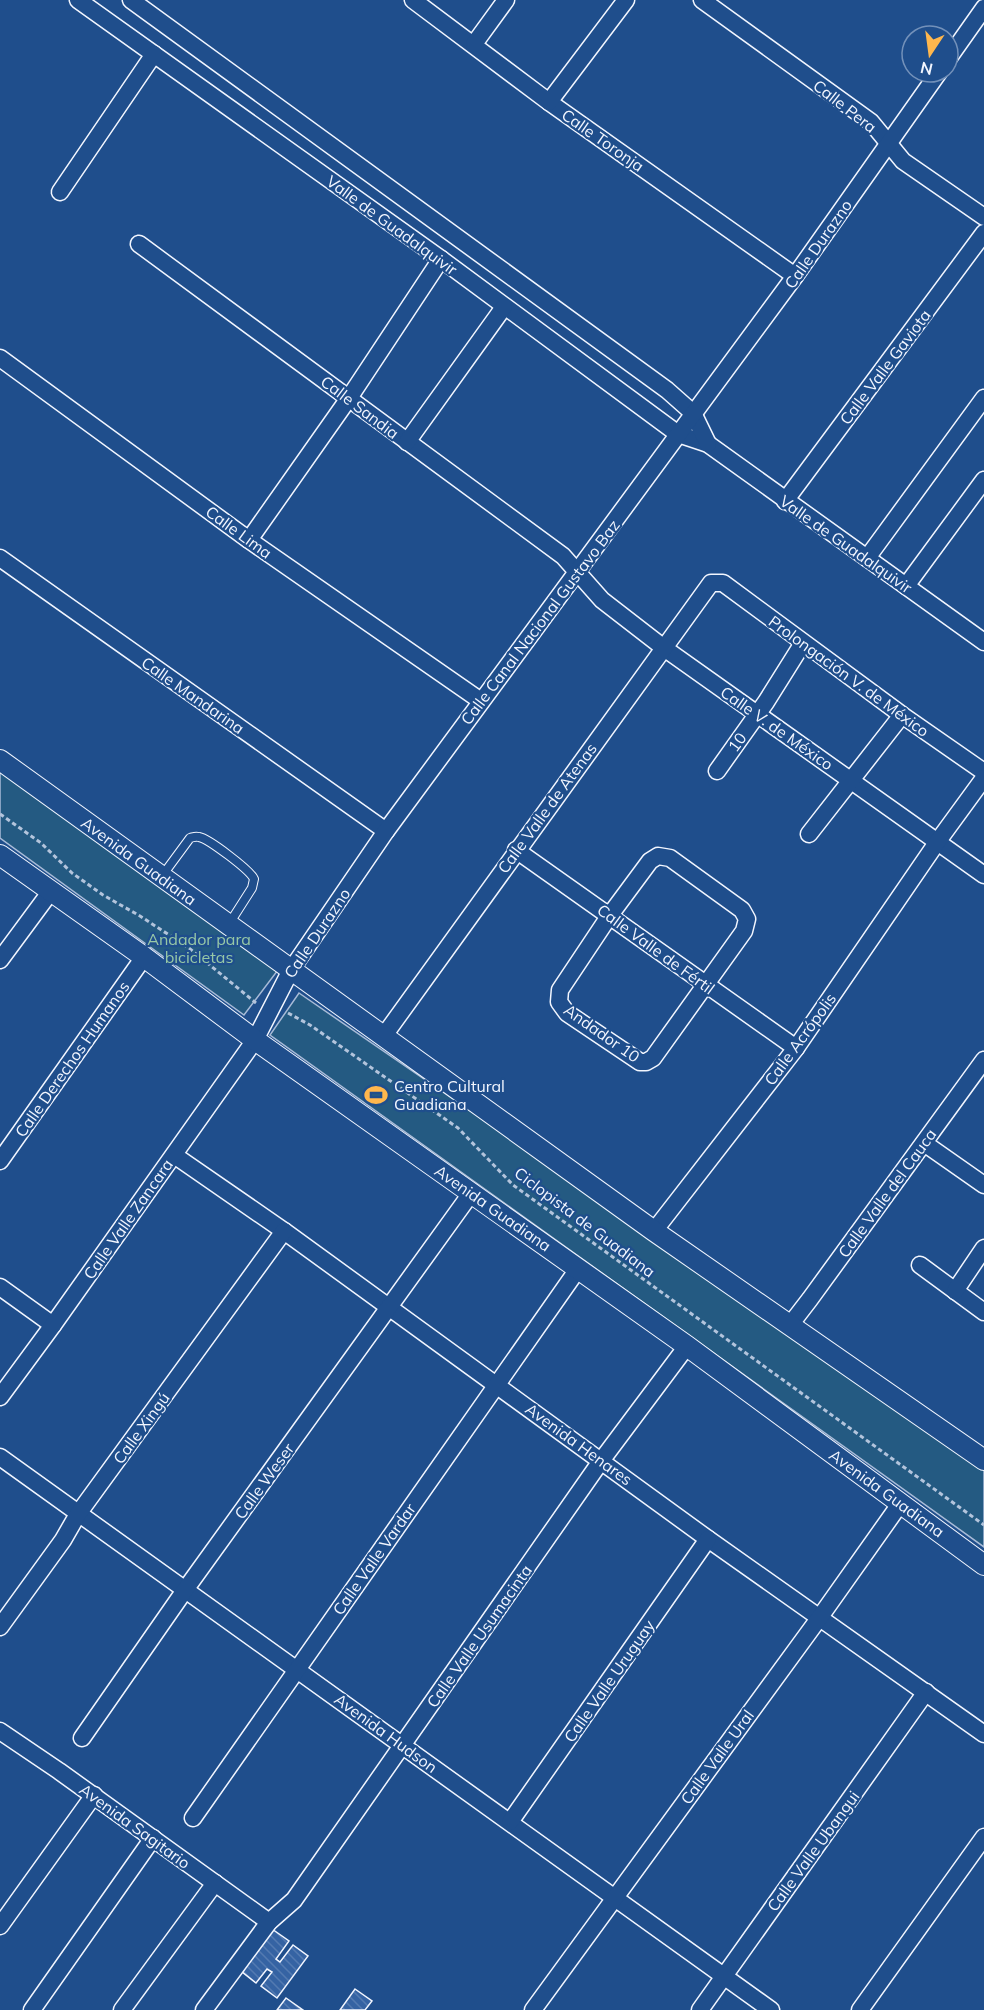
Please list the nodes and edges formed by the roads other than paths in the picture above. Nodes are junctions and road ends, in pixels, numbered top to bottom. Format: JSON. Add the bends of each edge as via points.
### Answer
{"nodes":[{"id":1,"x":78,"y":0,"type":"edge"},
{"id":2,"x":130,"y":0,"type":"edge"},
{"id":3,"x":413,"y":0,"type":"edge"},
{"id":4,"x":506,"y":0,"type":"edge"},
{"id":5,"x":626,"y":0,"type":"edge"},
{"id":6,"x":702,"y":0,"type":"edge"},
{"id":7,"x":984,"y":8,"type":"edge"},
{"id":8,"x":960,"y":42,"type":"edge"},
{"id":9,"x":474,"y":44,"type":"junction"},
{"id":10,"x":154,"y":54,"type":"junction"},
{"id":11,"x":931,"y":84,"type":"edge"},
{"id":12,"x":549,"y":102,"type":"junction"},
{"id":13,"x":889,"y":143,"type":"junction"},
{"id":14,"x":60,"y":192,"type":"dead end"},
{"id":15,"x":984,"y":217,"type":"edge"},
{"id":16,"x":984,"y":233,"type":"edge"},
{"id":17,"x":139,"y":244,"type":"dead end"},
{"id":18,"x":441,"y":260,"type":"junction"},
{"id":19,"x":795,"y":276,"type":"junction"},
{"id":20,"x":504,"y":307,"type":"junction"},
{"id":21,"x":0,"y":358,"type":"edge"},
{"id":22,"x":349,"y":398,"type":"junction"},
{"id":23,"x":984,"y":398,"type":"edge"},
{"id":24,"x":693,"y":413,"type":"junction"},
{"id":25,"x":678,"y":434,"type":"junction"},
{"id":26,"x":407,"y":442,"type":"junction"},
{"id":27,"x":708,"y":444,"type":"junction"},
{"id":28,"x":984,"y":480,"type":"edge"},
{"id":29,"x":785,"y":501,"type":"junction"},
{"id":30,"x":249,"y":540,"type":"junction"},
{"id":31,"x":0,"y":558,"type":"edge"},
{"id":32,"x":867,"y":558,"type":"junction"},
{"id":33,"x":576,"y":573,"type":"junction"},
{"id":34,"x":714,"y":582,"type":"joint"},
{"id":35,"x":906,"y":586,"type":"junction"},
{"id":36,"x":981,"y":634,"type":"edge"},
{"id":37,"x":803,"y":643,"type":"junction"},
{"id":38,"x":664,"y":648,"type":"junction"},
{"id":39,"x":481,"y":701,"type":"junction"},
{"id":40,"x":758,"y":714,"type":"junction"},
{"id":41,"x":902,"y":715,"type":"junction"},
{"id":42,"x":0,"y":760,"type":"edge"},
{"id":43,"x":717,"y":771,"type":"dead end"},
{"id":44,"x":984,"y":772,"type":"edge"},
{"id":45,"x":984,"y":778,"type":"edge"},
{"id":46,"x":852,"y":780,"type":"junction"},
{"id":47,"x":386,"y":831,"type":"junction"},
{"id":48,"x":809,"y":834,"type":"dead end"},
{"id":49,"x":938,"y":841,"type":"junction"},
{"id":50,"x":516,"y":850,"type":"junction"},
{"id":51,"x":0,"y":855,"type":"edge"},
{"id":52,"x":984,"y":875,"type":"edge"},
{"id":53,"x":161,"y":877,"type":"junction"},
{"id":54,"x":51,"y":891,"type":"junction"},
{"id":55,"x":610,"y":915,"type":"junction"},
{"id":56,"x":228,"y":924,"type":"junction"},
{"id":57,"x":144,"y":957,"type":"junction"},
{"id":58,"x":0,"y":960,"type":"edge"},
{"id":59,"x":291,"y":970,"type":"junction"},
{"id":60,"x":705,"y":985,"type":"junction"},
{"id":61,"x":383,"y":1037,"type":"junction"},
{"id":62,"x":255,"y":1040,"type":"junction"},
{"id":63,"x":796,"y":1048,"type":"junction"},
{"id":64,"x":984,"y":1059,"type":"edge"},
{"id":65,"x":924,"y":1143,"type":"junction"},
{"id":66,"x":174,"y":1155,"type":"junction"},
{"id":67,"x":0,"y":1161,"type":"edge"},
{"id":68,"x":984,"y":1185,"type":"edge"},
{"id":69,"x":472,"y":1192,"type":"junction"},
{"id":70,"x":284,"y":1231,"type":"junction"},
{"id":71,"x":654,"y":1231,"type":"junction"},
{"id":72,"x":984,"y":1248,"type":"edge"},
{"id":73,"x":920,"y":1265,"type":"dead end"},
{"id":74,"x":578,"y":1269,"type":"junction"},
{"id":75,"x":0,"y":1287,"type":"edge"},
{"id":76,"x":956,"y":1291,"type":"junction"},
{"id":77,"x":390,"y":1307,"type":"junction"},
{"id":78,"x":984,"y":1312,"type":"edge"},
{"id":79,"x":789,"y":1324,"type":"junction"},
{"id":80,"x":53,"y":1326,"type":"junction"},
{"id":81,"x":687,"y":1346,"type":"junction"},
{"id":82,"x":496,"y":1384,"type":"junction"},
{"id":83,"x":0,"y":1397,"type":"edge"},
{"id":84,"x":0,"y":1457,"type":"edge"},
{"id":85,"x":984,"y":1460,"type":"edge"},
{"id":86,"x":601,"y":1461,"type":"junction"},
{"id":87,"x":900,"y":1504,"type":"junction"},
{"id":88,"x":78,"y":1514,"type":"junction"},
{"id":89,"x":708,"y":1539,"type":"junction"},
{"id":90,"x":984,"y":1565,"type":"edge"},
{"id":91,"x":185,"y":1590,"type":"junction"},
{"id":92,"x":820,"y":1617,"type":"junction"},
{"id":93,"x":0,"y":1627,"type":"edge"},
{"id":94,"x":297,"y":1670,"type":"junction"},
{"id":95,"x":926,"y":1692,"type":"junction"},
{"id":96,"x":0,"y":1731,"type":"edge"},
{"id":97,"x":984,"y":1734,"type":"edge"},
{"id":98,"x":82,"y":1738,"type":"dead end"},
{"id":99,"x":402,"y":1746,"type":"junction"},
{"id":100,"x":94,"y":1795,"type":"junction"},
{"id":101,"x":193,"y":1818,"type":"dead end"},
{"id":102,"x":510,"y":1822,"type":"junction"},
{"id":103,"x":984,"y":1837,"type":"edge"},
{"id":104,"x":153,"y":1839,"type":"junction"},
{"id":105,"x":214,"y":1883,"type":"junction"},
{"id":106,"x":614,"y":1898,"type":"junction"},
{"id":107,"x":269,"y":1922,"type":"junction"},
{"id":108,"x":0,"y":1926,"type":"edge"},
{"id":109,"x":723,"y":1976,"type":"junction"},
{"id":110,"x":32,"y":2010,"type":"edge"},
{"id":111,"x":122,"y":2010,"type":"edge"},
{"id":112,"x":204,"y":2010,"type":"edge"},
{"id":113,"x":533,"y":2010,"type":"edge"},
{"id":114,"x":700,"y":2010,"type":"edge"},
{"id":115,"x":771,"y":2010,"type":"edge"},
{"id":116,"x":860,"y":2010,"type":"edge"}],
"edges":[{"from":1,"to":10,"type":"street","name":"Valle de Guadalquivir"},
{"from":2,"to":24,"type":"street","name":"Valle de Guadalquivir","via":[[667,390]]},
{"from":3,"to":9,"type":"street","name":"Calle Toronja"},
{"from":4,"to":9,"type":"street"},
{"from":5,"to":12,"type":"street"},
{"from":6,"to":13,"type":"street","name":"Calle Pera","via":[[871,122]]},
{"from":7,"to":8,"type":"street"},
{"from":9,"to":12,"type":"street","name":"Calle Toronja"},
{"from":10,"to":14,"type":"street"},
{"from":10,"to":18,"type":"street","name":"Valle de Guadalquivir"},
{"from":11,"to":13,"type":"street","name":"Calle Durazno"},
{"from":12,"to":19,"type":"street","name":"Calle Toronja"},
{"from":13,"to":15,"type":"street","name":"Calle Pera","via":[[903,161]]},
{"from":13,"to":19,"type":"street","name":"Calle Durazno"},
{"from":16,"to":29,"type":"street","name":"Calle Valle Gaviota"},
{"from":17,"to":22,"type":"street","name":"Calle Sandia"},
{"from":18,"to":20,"type":"street","name":"Valle de Guadalquivir"},
{"from":18,"to":22,"type":"street"},
{"from":19,"to":24,"type":"street","name":"Calle Durazno"},
{"from":20,"to":25,"type":"street","name":"Valle de Guadalquivir"},
{"from":20,"to":26,"type":"street"},
{"from":21,"to":30,"type":"street","name":"Calle Lima"},
{"from":22,"to":26,"type":"street","name":"Calle Sandia"},
{"from":22,"to":30,"type":"street"},
{"from":23,"to":32,"type":"street"},
{"from":24,"to":25,"type":"street","name":"Calle Canal Nacional Gustavo Baz"},
{"from":24,"to":27,"type":"street","name":"Valle de Guadalquivir"},
{"from":25,"to":27,"type":"street","name":"Valle de Guadalquivir"},
{"from":25,"to":33,"type":"street","name":"Calle Canal Nacional Gustavo Baz"},
{"from":26,"to":33,"type":"street","name":"Calle Sandia","via":[[562,556]]},
{"from":27,"to":29,"type":"street","name":"Valle de Guadalquivir"},
{"from":28,"to":35,"type":"street"},
{"from":29,"to":32,"type":"street","name":"Valle de Guadalquivir"},
{"from":30,"to":39,"type":"street","name":"Calle Lima"},
{"from":31,"to":47,"type":"street","name":"Calle Mandarina"},
{"from":32,"to":35,"type":"street","name":"Valle de Guadalquivir"},
{"from":33,"to":38,"type":"street","name":"Calle V. de México","via":[[602,600]]},
{"from":33,"to":39,"type":"street","name":"Calle Canal Nacional Gustavo Baz"},
{"from":34,"to":37,"type":"street","name":"Prolongación V. de México","via":[[723,583]]},
{"from":34,"to":38,"type":"street","name":"Calle Valle de Atenas"},
{"from":35,"to":36,"type":"street","name":"Valle de Guadalquivir"},
{"from":37,"to":40,"type":"street","name":"10"},
{"from":37,"to":41,"type":"street","name":"Prolongación V. de México"},
{"from":38,"to":40,"type":"street","name":"Calle V. de México"},
{"from":38,"to":50,"type":"street","name":"Calle Valle de Atenas"},
{"from":39,"to":47,"type":"street","name":"Calle Canal Nacional Gustavo Baz"},
{"from":40,"to":43,"type":"street","name":"10"},
{"from":40,"to":46,"type":"street","name":"Calle V. de México"},
{"from":41,"to":44,"type":"street","name":"Prolongación V. de México"},
{"from":41,"to":46,"type":"street"},
{"from":42,"to":53,"type":"street","name":"Avenida Guadiana"},
{"from":45,"to":49,"type":"street","name":"Calle Acrópolis"},
{"from":46,"to":48,"type":"street"},
{"from":46,"to":49,"type":"street","name":"Calle V. de México"},
{"from":47,"to":59,"type":"street","name":"Calle Durazno"},
{"from":49,"to":52,"type":"street","name":"Calle V. de México"},
{"from":49,"to":63,"type":"street","name":"Calle Acrópolis"},
{"from":50,"to":55,"type":"street","name":"Calle Valle de Fértil"},
{"from":50,"to":61,"type":"street","name":"Calle Valle de Atenas"},
{"from":51,"to":54,"type":"street","name":"Avenida Guadiana"},
{"from":53,"to":56,"type":"street","name":"Avenida Guadiana"},
{"from":53,"to":56,"type":"lane","via":[[190,838],[204,839],[248,870],[254,879]]},
{"from":54,"to":57,"type":"street","name":"Avenida Guadiana"},
{"from":54,"to":58,"type":"street"},
{"from":55,"to":60,"type":"street","name":"Calle Valle de Fértil"},
{"from":55,"to":60,"type":"street","via":[[650,861],[658,856],[670,858],[742,910],[747,919],[744,931]]},
{"from":55,"to":60,"type":"street","name":"Andador 10","via":[[560,990],[559,1002],[567,1013],[636,1060],[646,1062],[653,1058]]},
{"from":56,"to":59,"type":"street","name":"Avenida Guadiana"},
{"from":57,"to":62,"type":"street","name":"Avenida Guadiana"},
{"from":57,"to":67,"type":"street","name":"Calle Derechos Humanos"},
{"from":59,"to":61,"type":"street","name":"Avenida Guadiana"},
{"from":59,"to":62,"type":"street","name":"Calle Durazno"},
{"from":60,"to":63,"type":"street","name":"Calle Valle de Fértil"},
{"from":61,"to":71,"type":"street","name":"Avenida Guadiana"},
{"from":62,"to":66,"type":"street","name":"Calle Valle Zancara"},
{"from":62,"to":69,"type":"street","name":"Avenida Guadiana"},
{"from":63,"to":71,"type":"street","name":"Calle Acrópolis"},
{"from":64,"to":65,"type":"street","name":"Calle Valle del Cauca"},
{"from":65,"to":68,"type":"street"},
{"from":65,"to":79,"type":"street","name":"Calle Valle del Cauca"},
{"from":66,"to":70,"type":"street","name":"Avenida Henares"},
{"from":66,"to":80,"type":"street","name":"Calle Valle Zancara"},
{"from":69,"to":74,"type":"street","name":"Avenida Guadiana"},
{"from":69,"to":77,"type":"street","name":"Calle Weser"},
{"from":70,"to":77,"type":"street","name":"Avenida Henares"},
{"from":70,"to":88,"type":"street","name":"Calle Xingú"},
{"from":71,"to":79,"type":"street","name":"Avenida Guadiana"},
{"from":72,"to":76,"type":"street"},
{"from":73,"to":76,"type":"street"},
{"from":74,"to":81,"type":"street","name":"Avenida Guadiana"},
{"from":74,"to":82,"type":"street","name":"Calle Valle Vardar"},
{"from":75,"to":80,"type":"street"},
{"from":76,"to":78,"type":"street"},
{"from":77,"to":82,"type":"street","name":"Avenida Henares"},
{"from":77,"to":91,"type":"street","name":"Calle Weser"},
{"from":79,"to":85,"type":"street","name":"Avenida Guadiana"},
{"from":80,"to":83,"type":"street","name":"Calle Valle Zancara"},
{"from":81,"to":86,"type":"street","name":"Calle Valle Usumacinta"},
{"from":81,"to":87,"type":"street","name":"Avenida Guadiana"},
{"from":82,"to":86,"type":"street","name":"Avenida Henares"},
{"from":82,"to":94,"type":"street","name":"Calle Valle Vardar"},
{"from":84,"to":88,"type":"street","name":"Avenida Hudson"},
{"from":86,"to":89,"type":"street","name":"Avenida Henares"},
{"from":86,"to":99,"type":"street","name":"Calle Valle Usumacinta"},
{"from":87,"to":90,"type":"street","name":"Avenida Guadiana"},
{"from":87,"to":92,"type":"street","name":"Calle Valle Ural"},
{"from":88,"to":91,"type":"street","name":"Avenida Hudson"},
{"from":88,"to":93,"type":"street","name":"Calle Xingú"},
{"from":89,"to":92,"type":"street","name":"Avenida Henares"},
{"from":89,"to":102,"type":"street","name":"Calle Valle Uruguay"},
{"from":91,"to":94,"type":"street","name":"Avenida Hudson"},
{"from":91,"to":98,"type":"street","name":"Calle Weser"},
{"from":92,"to":95,"type":"street","name":"Avenida Henares"},
{"from":92,"to":106,"type":"street","name":"Calle Valle Ural"},
{"from":94,"to":99,"type":"street","name":"Avenida Hudson"},
{"from":94,"to":101,"type":"street","name":"Calle Valle Vardar"},
{"from":95,"to":97,"type":"street","name":"Avenida Henares"},
{"from":95,"to":109,"type":"street","name":"Calle Valle Ubangui"},
{"from":96,"to":100,"type":"street","name":"Avenida Sagitario"},
{"from":99,"to":102,"type":"street","name":"Avenida Hudson"},
{"from":99,"to":107,"type":"street","name":"Calle Valle Usumacinta","via":[[294,1900]]},
{"from":100,"to":104,"type":"street","name":"Avenida Sagitario"},
{"from":100,"to":108,"type":"street"},
{"from":102,"to":106,"type":"street","name":"Avenida Hudson"},
{"from":103,"to":116,"type":"street"},
{"from":104,"to":105,"type":"street","name":"Avenida Sagitario"},
{"from":104,"to":110,"type":"street"},
{"from":105,"to":107,"type":"street","name":"Avenida Sagitario"},
{"from":105,"to":111,"type":"street"},
{"from":106,"to":109,"type":"street","name":"Avenida Hudson"},
{"from":106,"to":113,"type":"street","name":"Calle Valle Ural"},
{"from":107,"to":112,"type":"street","name":"Calle Valle Usumacinta"},
{"from":109,"to":114,"type":"street","name":"Calle Valle Ubangui"},
{"from":109,"to":115,"type":"street","name":"Avenida Hudson"}]}
